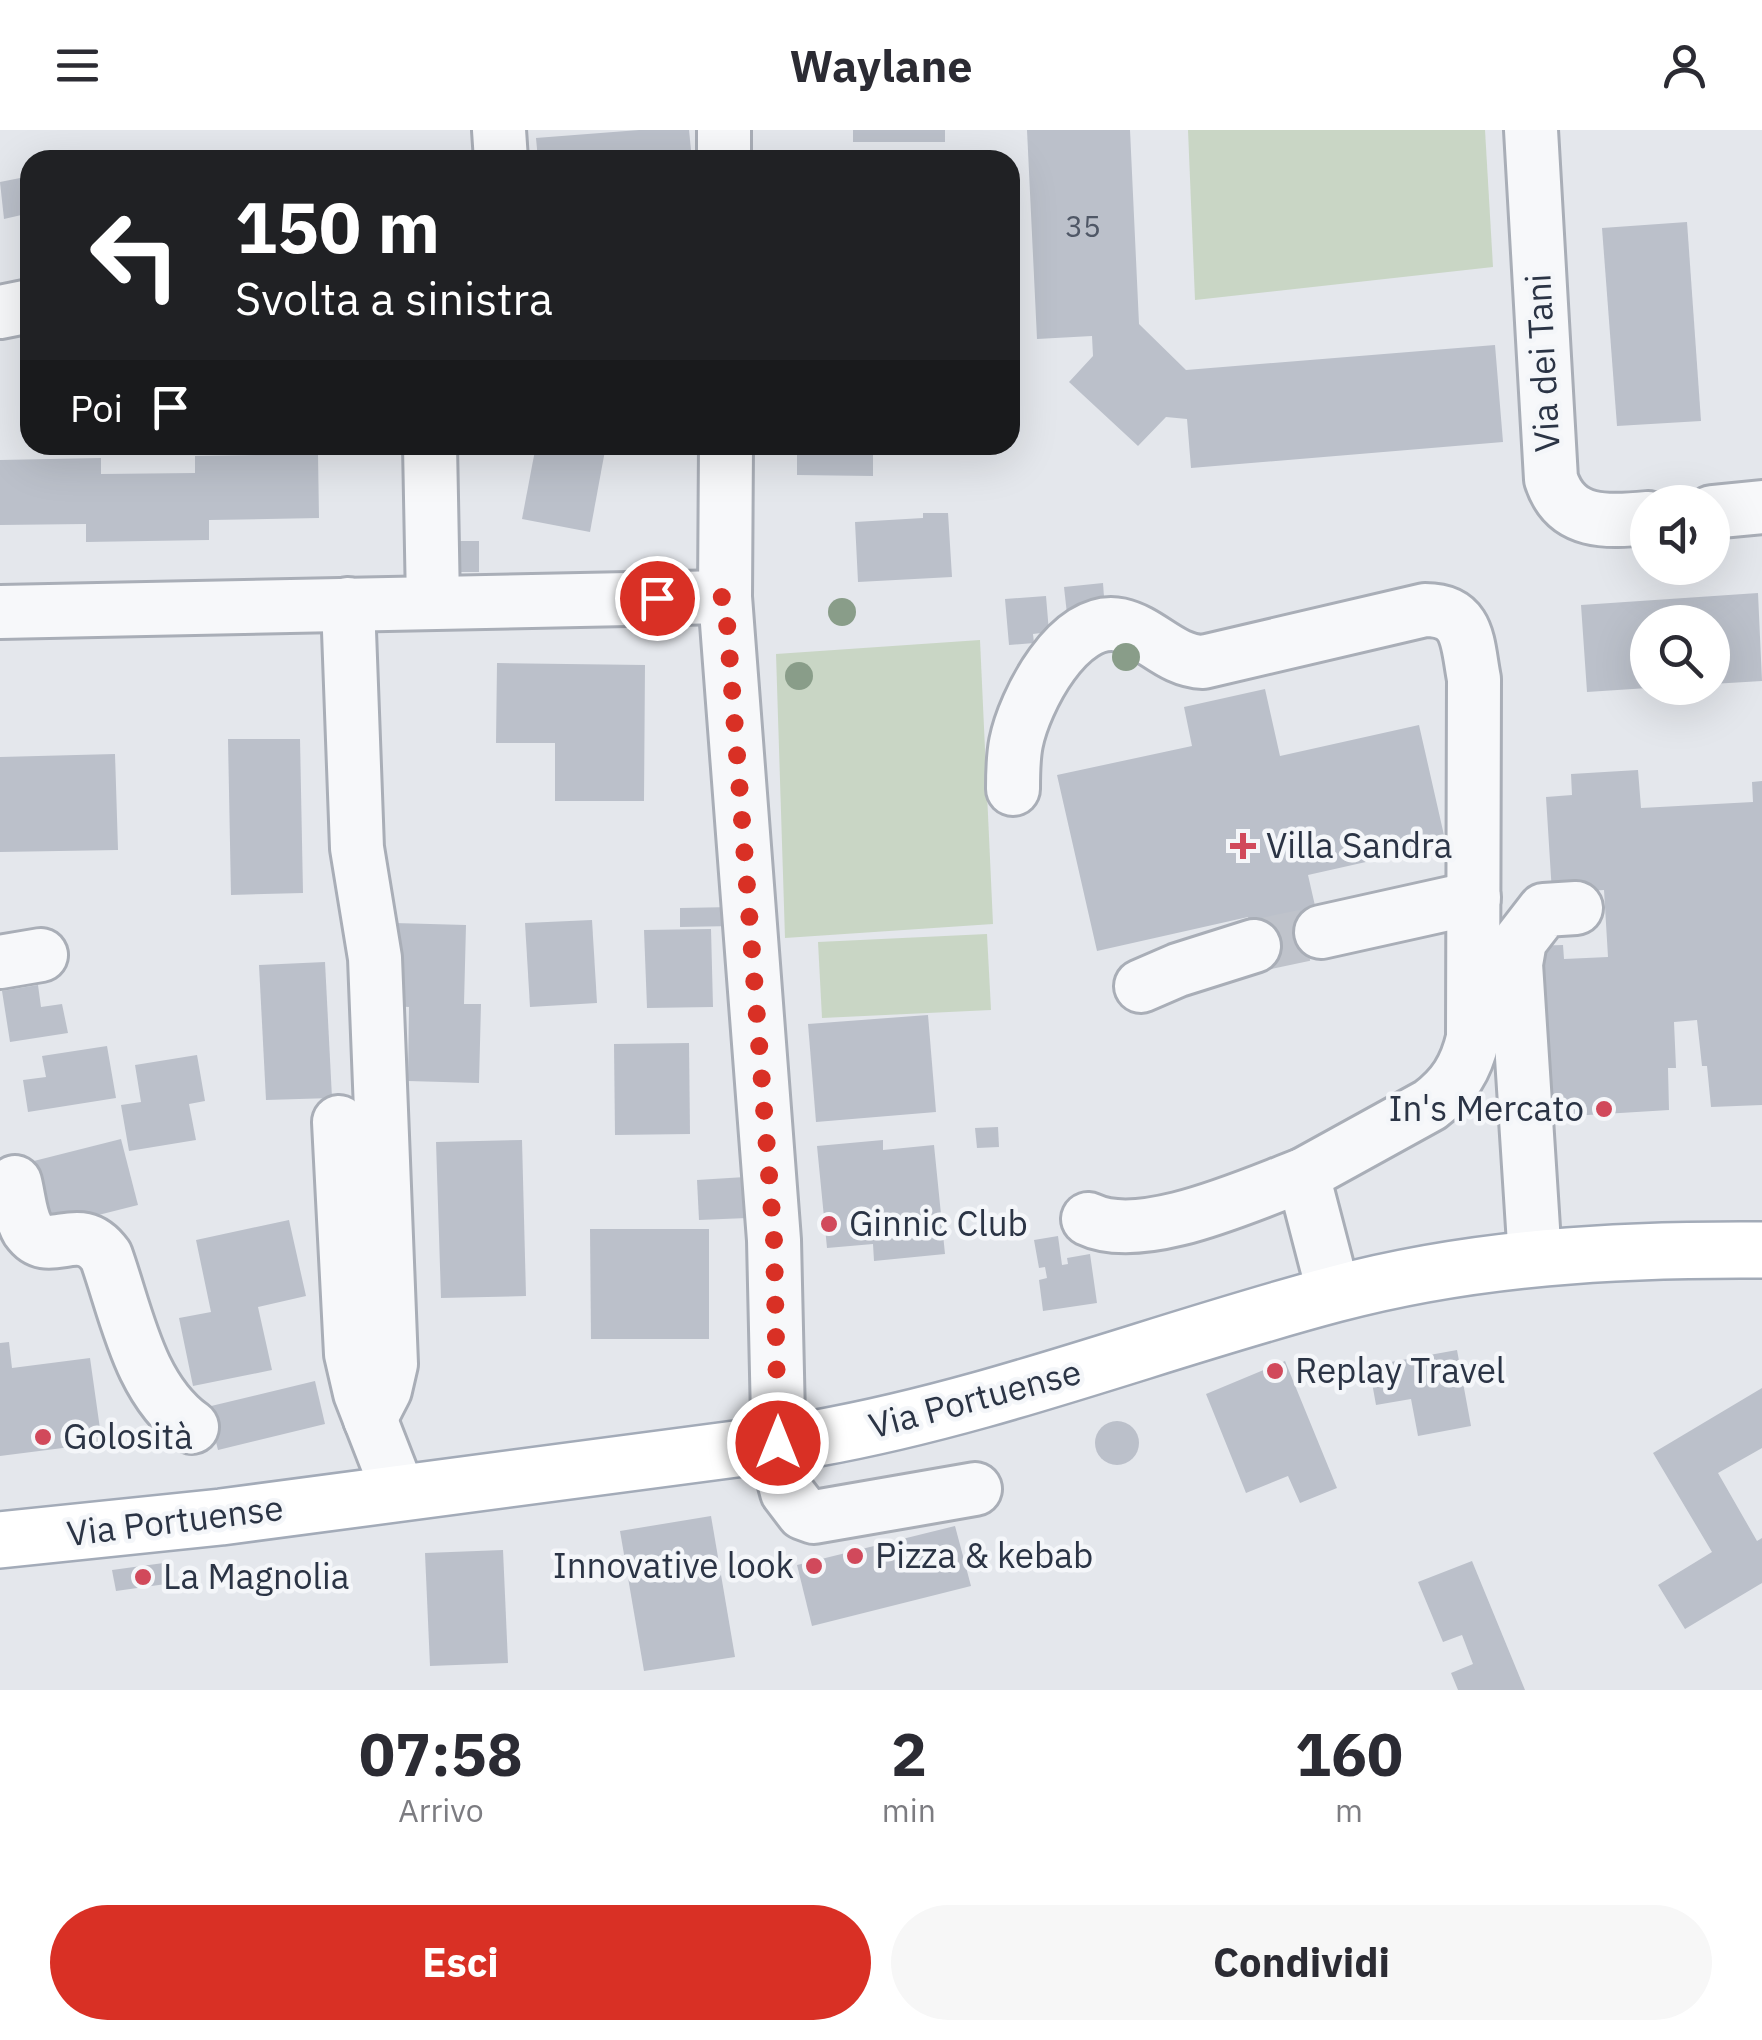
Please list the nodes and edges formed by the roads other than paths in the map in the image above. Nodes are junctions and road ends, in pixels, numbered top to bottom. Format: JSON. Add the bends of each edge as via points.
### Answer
{"nodes":[{"id":1,"x":1531,"y":130,"type":"edge"},
{"id":2,"x":430,"y":455,"type":"edge"},
{"id":3,"x":726,"y":455,"type":"edge"},
{"id":4,"x":1762,"y":508,"type":"edge"},
{"id":5,"x":1730,"y":511,"type":"edge"},
{"id":6,"x":1630,"y":520,"type":"edge"},
{"id":7,"x":725,"y":597,"type":"junction"},
{"id":8,"x":433,"y":602,"type":"junction"},
{"id":9,"x":348,"y":604,"type":"junction"},
{"id":10,"x":0,"y":612,"type":"edge"},
{"id":11,"x":1013,"y":789,"type":"dead end"},
{"id":12,"x":1474,"y":898,"type":"junction"},
{"id":13,"x":1576,"y":908,"type":"dead end"},
{"id":14,"x":1321,"y":932,"type":"tunnel mouth"},
{"id":15,"x":1254,"y":946,"type":"tunnel mouth"},
{"id":16,"x":1142,"y":986,"type":"dead end"},
{"id":17,"x":339,"y":1122,"type":"dead end"},
{"id":18,"x":1303,"y":1175,"type":"junction"},
{"id":19,"x":15,"y":1182,"type":"dead end"},
{"id":20,"x":1088,"y":1218,"type":"dead end"},
{"id":21,"x":1762,"y":1250,"type":"edge"},
{"id":22,"x":1535,"y":1259,"type":"junction"},
{"id":23,"x":1334,"y":1294,"type":"junction"},
{"id":24,"x":370,"y":1419,"type":"junction"},
{"id":25,"x":192,"y":1427,"type":"dead end"},
{"id":26,"x":778,"y":1443,"type":"junction"},
{"id":27,"x":975,"y":1489,"type":"dead end"},
{"id":28,"x":399,"y":1493,"type":"junction"},
{"id":29,"x":0,"y":1540,"type":"edge"}],
"edges":[{"from":1,"to":6,"type":"street","name":"Via dei Tani","via":[[1551,479],[1580,515]]},
{"from":2,"to":8,"type":"street"},
{"from":3,"to":7,"type":"street"},
{"from":4,"to":5,"type":"street"},
{"from":7,"to":8,"type":"street"},
{"from":7,"to":26,"type":"street","via":[[774,1240]]},
{"from":8,"to":9,"type":"street"},
{"from":9,"to":10,"type":"street"},
{"from":9,"to":24,"type":"street","via":[[356,848],[375,958],[392,1364]]},
{"from":11,"to":12,"type":"street","via":[[1016,742],[1035,692],[1059,655],[1099,625],[1125,626],[1176,656],[1203,662],[1439,610],[1460,623],[1474,679]]},
{"from":12,"to":14,"type":"street"},
{"from":12,"to":18,"type":"street","via":[[1474,1022],[1461,1073],[1430,1106]]},
{"from":13,"to":22,"type":"street","via":[[1544,910],[1520,941],[1516,964]]},
{"from":15,"to":16,"type":"street"},
{"from":17,"to":24,"type":"street","via":[[351,1354]]},
{"from":18,"to":20,"type":"street","via":[[1153,1223],[1120,1227]]},
{"from":18,"to":23,"type":"street"},
{"from":19,"to":25,"type":"street","via":[[24,1222],[36,1238],[92,1240],[106,1256],[154,1387]]},
{"from":21,"to":22,"type":"main road","name":"Via Portuense"},
{"from":22,"to":23,"type":"main road","name":"Via Portuense"},
{"from":23,"to":26,"type":"main road","name":"Via Portuense","via":[[911,1420]]},
{"from":24,"to":28,"type":"street"},
{"from":26,"to":27,"type":"street","via":[[787,1492],[814,1518]]},
{"from":26,"to":28,"type":"main road","name":"Via Portuense"},
{"from":28,"to":29,"type":"main road","name":"Via Portuense"}]}
